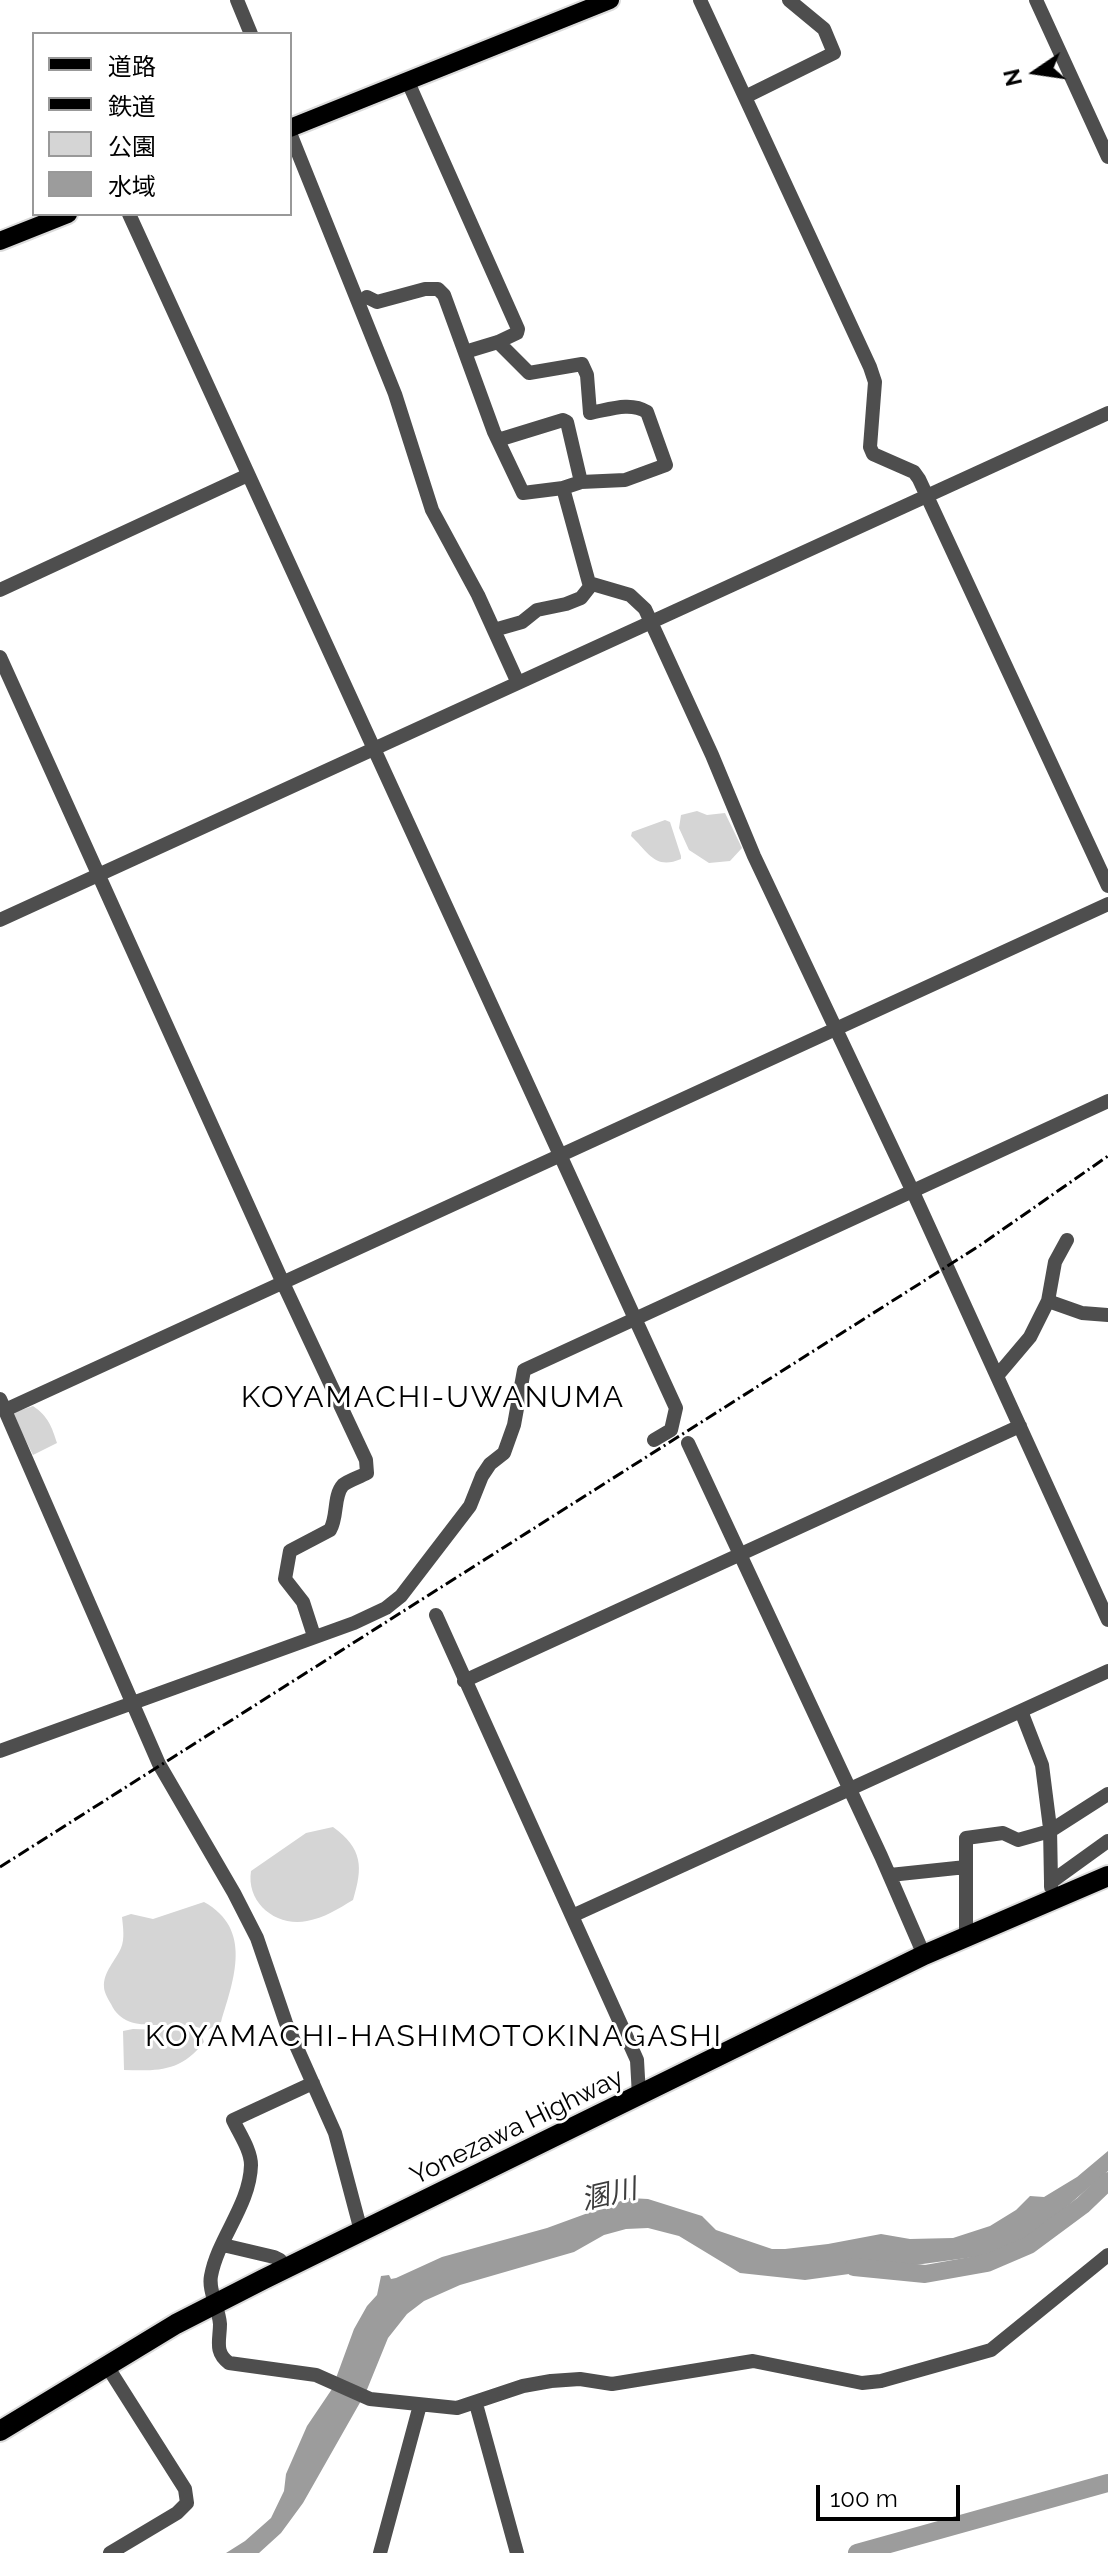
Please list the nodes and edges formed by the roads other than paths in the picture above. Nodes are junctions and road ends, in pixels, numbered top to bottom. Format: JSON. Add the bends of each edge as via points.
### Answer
{"nodes":[{"id":1,"x":237,"y":0,"type":"edge"},
{"id":2,"x":610,"y":0,"type":"edge"},
{"id":3,"x":700,"y":0,"type":"edge"},
{"id":4,"x":789,"y":0,"type":"edge"},
{"id":5,"x":1036,"y":0,"type":"edge"},
{"id":6,"x":250,"y":32,"type":"edge"},
{"id":7,"x":408,"y":82,"type":"junction"},
{"id":8,"x":745,"y":97,"type":"junction"},
{"id":9,"x":292,"y":129,"type":"edge"},
{"id":10,"x":292,"y":135,"type":"edge"},
{"id":11,"x":1108,"y":157,"type":"edge"},
{"id":12,"x":63,"y":216,"type":"edge"},
{"id":13,"x":130,"y":216,"type":"edge"},
{"id":14,"x":0,"y":240,"type":"edge"},
{"id":15,"x":367,"y":297,"type":"dead end"},
{"id":16,"x":498,"y":342,"type":"junction"},
{"id":17,"x":465,"y":352,"type":"junction"},
{"id":18,"x":590,"y":413,"type":"junction"},
{"id":19,"x":1108,"y":413,"type":"edge"},
{"id":20,"x":498,"y":440,"type":"junction"},
{"id":21,"x":571,"y":440,"type":"junction"},
{"id":22,"x":248,"y":475,"type":"junction"},
{"id":23,"x":581,"y":482,"type":"junction"},
{"id":24,"x":563,"y":488,"type":"junction"},
{"id":25,"x":926,"y":496,"type":"junction"},
{"id":26,"x":592,"y":584,"type":"junction"},
{"id":27,"x":0,"y":590,"type":"edge"},
{"id":28,"x":651,"y":623,"type":"junction"},
{"id":29,"x":494,"y":630,"type":"junction"},
{"id":30,"x":0,"y":657,"type":"edge"},
{"id":31,"x":518,"y":683,"type":"junction"},
{"id":32,"x":374,"y":751,"type":"junction"},
{"id":33,"x":97,"y":875,"type":"junction"},
{"id":34,"x":1108,"y":886,"type":"edge"},
{"id":35,"x":1108,"y":904,"type":"edge"},
{"id":36,"x":0,"y":920,"type":"edge"},
{"id":37,"x":838,"y":1030,"type":"junction"},
{"id":38,"x":1108,"y":1101,"type":"edge"},
{"id":39,"x":559,"y":1156,"type":"junction"},
{"id":40,"x":913,"y":1192,"type":"junction"},
{"id":41,"x":1067,"y":1240,"type":"dead end"},
{"id":42,"x":283,"y":1283,"type":"junction"},
{"id":43,"x":1048,"y":1301,"type":"junction"},
{"id":44,"x":1108,"y":1315,"type":"edge"},
{"id":45,"x":634,"y":1320,"type":"junction"},
{"id":46,"x":997,"y":1376,"type":"junction"},
{"id":47,"x":2,"y":1405,"type":"edge"},
{"id":48,"x":1020,"y":1426,"type":"junction"},
{"id":49,"x":654,"y":1440,"type":"dead end"},
{"id":50,"x":688,"y":1443,"type":"dead end"},
{"id":51,"x":740,"y":1554,"type":"junction"},
{"id":52,"x":436,"y":1615,"type":"dead end"},
{"id":53,"x":1108,"y":1620,"type":"edge"},
{"id":54,"x":314,"y":1636,"type":"junction"},
{"id":55,"x":1108,"y":1671,"type":"edge"},
{"id":56,"x":464,"y":1681,"type":"junction"},
{"id":57,"x":132,"y":1701,"type":"junction"},
{"id":58,"x":1021,"y":1711,"type":"junction"},
{"id":59,"x":0,"y":1751,"type":"edge"},
{"id":60,"x":850,"y":1789,"type":"junction"},
{"id":61,"x":1108,"y":1794,"type":"edge"},
{"id":62,"x":1050,"y":1831,"type":"junction"},
{"id":63,"x":1108,"y":1841,"type":"edge"},
{"id":64,"x":1108,"y":1864,"type":"edge"},
{"id":65,"x":966,"y":1867,"type":"junction"},
{"id":66,"x":890,"y":1875,"type":"junction"},
{"id":67,"x":1108,"y":1876,"type":"edge"},
{"id":68,"x":1051,"y":1892,"type":"junction"},
{"id":69,"x":572,"y":1916,"type":"junction"},
{"id":70,"x":975,"y":1934,"type":"junction"},
{"id":71,"x":924,"y":1955,"type":"junction"},
{"id":72,"x":313,"y":2083,"type":"junction"},
{"id":73,"x":639,"y":2096,"type":"junction"},
{"id":74,"x":361,"y":2231,"type":"junction"},
{"id":75,"x":223,"y":2245,"type":"junction"},
{"id":76,"x":1108,"y":2255,"type":"edge"},
{"id":77,"x":287,"y":2268,"type":"junction"},
{"id":78,"x":217,"y":2303,"type":"junction"},
{"id":79,"x":107,"y":2366,"type":"junction"},
{"id":80,"x":476,"y":2404,"type":"junction"},
{"id":81,"x":420,"y":2405,"type":"junction"},
{"id":82,"x":0,"y":2431,"type":"edge"},
{"id":83,"x":110,"y":2553,"type":"edge"},
{"id":84,"x":380,"y":2553,"type":"edge"},
{"id":85,"x":517,"y":2553,"type":"edge"}],
"edges":[{"from":1,"to":6,"type":"street"},
{"from":2,"to":7,"type":"main road"},
{"from":3,"to":8,"type":"street"},
{"from":4,"to":8,"type":"street","via":[[824,29],[834,53]]},
{"from":5,"to":11,"type":"street"},
{"from":7,"to":9,"type":"main road"},
{"from":7,"to":16,"type":"street","via":[[516,319],[517,333]]},
{"from":8,"to":25,"type":"street","via":[[875,382],[873,454],[914,472]]},
{"from":10,"to":29,"type":"street","via":[[395,394],[432,510]]},
{"from":12,"to":14,"type":"main road"},
{"from":13,"to":22,"type":"street"},
{"from":15,"to":17,"type":"street","via":[[377,302],[438,289]]},
{"from":16,"to":17,"type":"street"},
{"from":16,"to":18,"type":"street","via":[[529,373],[582,364]]},
{"from":17,"to":20,"type":"street"},
{"from":18,"to":21,"type":"street"},
{"from":18,"to":23,"type":"street","via":[[620,406],[647,412],[666,465],[625,480]]},
{"from":19,"to":25,"type":"street"},
{"from":20,"to":21,"type":"street","via":[[563,420]]},
{"from":20,"to":24,"type":"street","via":[[523,493]]},
{"from":21,"to":23,"type":"street"},
{"from":22,"to":27,"type":"street"},
{"from":22,"to":32,"type":"street"},
{"from":23,"to":24,"type":"street"},
{"from":24,"to":26,"type":"street"},
{"from":25,"to":28,"type":"street"},
{"from":25,"to":34,"type":"street"},
{"from":26,"to":28,"type":"street","via":[[630,595]]},
{"from":26,"to":29,"type":"street","via":[[581,598]]},
{"from":28,"to":31,"type":"street"},
{"from":28,"to":37,"type":"street"},
{"from":29,"to":31,"type":"street"},
{"from":30,"to":33,"type":"street"},
{"from":31,"to":32,"type":"street"},
{"from":32,"to":33,"type":"street"},
{"from":32,"to":39,"type":"street"},
{"from":33,"to":36,"type":"street"},
{"from":33,"to":42,"type":"street"},
{"from":35,"to":37,"type":"street"},
{"from":37,"to":39,"type":"street"},
{"from":37,"to":40,"type":"street"},
{"from":38,"to":40,"type":"street"},
{"from":39,"to":42,"type":"street"},
{"from":39,"to":45,"type":"street"},
{"from":40,"to":45,"type":"street"},
{"from":40,"to":46,"type":"street"},
{"from":41,"to":43,"type":"street","via":[[1055,1262]]},
{"from":42,"to":47,"type":"street"},
{"from":42,"to":54,"type":"street","via":[[366,1460],[367,1473],[344,1484],[339,1493],[330,1530],[290,1551],[285,1579],[303,1602]]},
{"from":43,"to":44,"type":"street"},
{"from":43,"to":46,"type":"street","via":[[1030,1337]]},
{"from":45,"to":49,"type":"street","via":[[676,1408],[671,1430]]},
{"from":45,"to":54,"type":"street","via":[[524,1370],[504,1453],[482,1476],[470,1506],[430,1562],[386,1608]]},
{"from":46,"to":48,"type":"street"},
{"from":47,"to":57,"type":"street"},
{"from":48,"to":51,"type":"street"},
{"from":48,"to":53,"type":"street"},
{"from":50,"to":51,"type":"street"},
{"from":51,"to":56,"type":"street"},
{"from":51,"to":60,"type":"street"},
{"from":52,"to":56,"type":"street"},
{"from":54,"to":57,"type":"street"},
{"from":55,"to":58,"type":"street"},
{"from":56,"to":69,"type":"street"},
{"from":57,"to":59,"type":"street"},
{"from":57,"to":72,"type":"street","via":[[159,1764],[257,1938]]},
{"from":58,"to":60,"type":"street"},
{"from":58,"to":62,"type":"street","via":[[1042,1765]]},
{"from":60,"to":66,"type":"street"},
{"from":60,"to":69,"type":"street"},
{"from":61,"to":62,"type":"street"},
{"from":62,"to":65,"type":"street","via":[[1018,1840],[1003,1833],[966,1838]]},
{"from":62,"to":68,"type":"street"},
{"from":63,"to":68,"type":"street"},
{"from":64,"to":68,"type":"highway"},
{"from":65,"to":66,"type":"street"},
{"from":65,"to":70,"type":"street"},
{"from":66,"to":71,"type":"street"},
{"from":67,"to":68,"type":"highway"},
{"from":68,"to":70,"type":"highway"},
{"from":69,"to":73,"type":"street","via":[[637,2060]]},
{"from":70,"to":71,"type":"highway","name":"Yonezawa Highway"},
{"from":71,"to":73,"type":"highway","name":"Yonezawa Highway"},
{"from":72,"to":74,"type":"street","via":[[335,2133]]},
{"from":72,"to":75,"type":"street","via":[[233,2120],[251,2163]]},
{"from":73,"to":74,"type":"highway","name":"Yonezawa Highway"},
{"from":74,"to":77,"type":"highway","name":"Yonezawa Highway"},
{"from":75,"to":77,"type":"street","via":[[274,2257]]},
{"from":75,"to":78,"type":"street","via":[[211,2278]]},
{"from":76,"to":80,"type":"street","via":[[991,2350],[881,2381],[862,2383],[753,2361],[612,2384],[551,2381]]},
{"from":77,"to":78,"type":"highway","name":"Yonezawa Highway"},
{"from":78,"to":79,"type":"highway","name":"Yonezawa Highway"},
{"from":78,"to":81,"type":"street","via":[[217,2342],[226,2361],[316,2375],[370,2399]]},
{"from":79,"to":82,"type":"highway","name":"Yonezawa Highway"},
{"from":79,"to":83,"type":"street","via":[[185,2489],[187,2503]]},
{"from":80,"to":81,"type":"street"},
{"from":80,"to":85,"type":"street"},
{"from":81,"to":84,"type":"street"}]}
